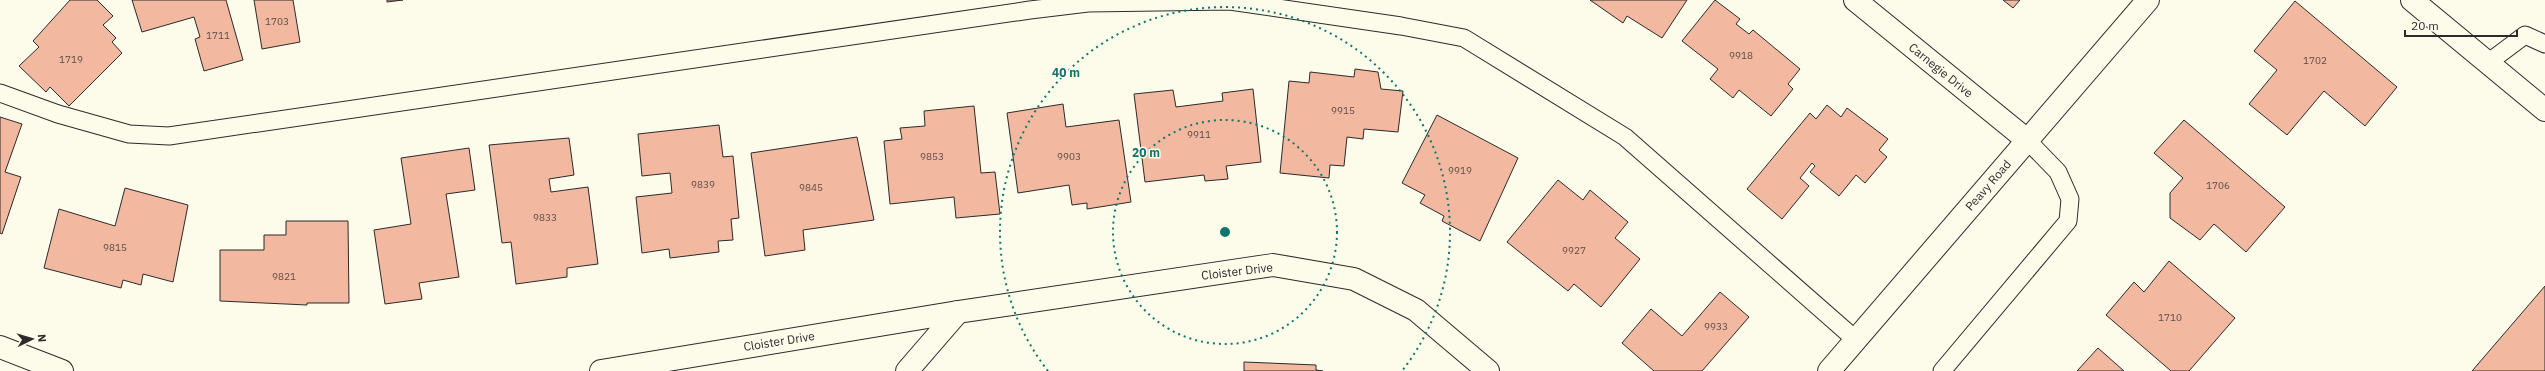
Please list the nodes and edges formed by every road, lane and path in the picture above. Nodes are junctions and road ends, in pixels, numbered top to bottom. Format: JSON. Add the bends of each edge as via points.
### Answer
{"nodes":[{"id":1,"x":1855,"y":0,"type":"edge"},
{"id":2,"x":2148,"y":0,"type":"edge"},
{"id":3,"x":2412,"y":0,"type":"edge"},
{"id":4,"x":2545,"y":44,"type":"edge"},
{"id":5,"x":2489,"y":62,"type":"junction"},
{"id":6,"x":0,"y":93,"type":"edge"},
{"id":7,"x":2545,"y":110,"type":"edge"},
{"id":8,"x":2027,"y":140,"type":"junction"},
{"id":9,"x":958,"y":312,"type":"junction"},
{"id":10,"x":1856,"y":340,"type":"junction"},
{"id":11,"x":0,"y":347,"type":"edge"},
{"id":12,"x":62,"y":371,"type":"edge"},
{"id":13,"x":601,"y":371,"type":"edge"},
{"id":14,"x":907,"y":371,"type":"edge"},
{"id":15,"x":1488,"y":371,"type":"edge"},
{"id":16,"x":1829,"y":371,"type":"edge"},
{"id":17,"x":1942,"y":371,"type":"edge"}],
"edges":[{"from":1,"to":8,"type":"street","name":"Carnegie Drive"},
{"from":2,"to":8,"type":"street","name":"Peavy Road"},
{"from":3,"to":5,"type":"street"},
{"from":4,"to":5,"type":"lane","via":[[2525,35]]},
{"from":5,"to":7,"type":"street"},
{"from":6,"to":10,"type":"lane","via":[[58,114],[129,134],[169,136],[1030,10],[1088,3],[1230,1],[1401,26],[1464,38],[1625,137]]},
{"from":8,"to":10,"type":"street","name":"Peavy Road"},
{"from":8,"to":17,"type":"lane","via":[[2058,172],[2070,199],[2068,221]]},
{"from":9,"to":13,"type":"street","name":"Cloister Drive"},
{"from":9,"to":14,"type":"street"},
{"from":9,"to":15,"type":"street","name":"Cloister Drive","via":[[1273,265],[1354,279],[1416,310]]},
{"from":10,"to":16,"type":"street","name":"Peavy Road"},
{"from":11,"to":12,"type":"street"}]}
